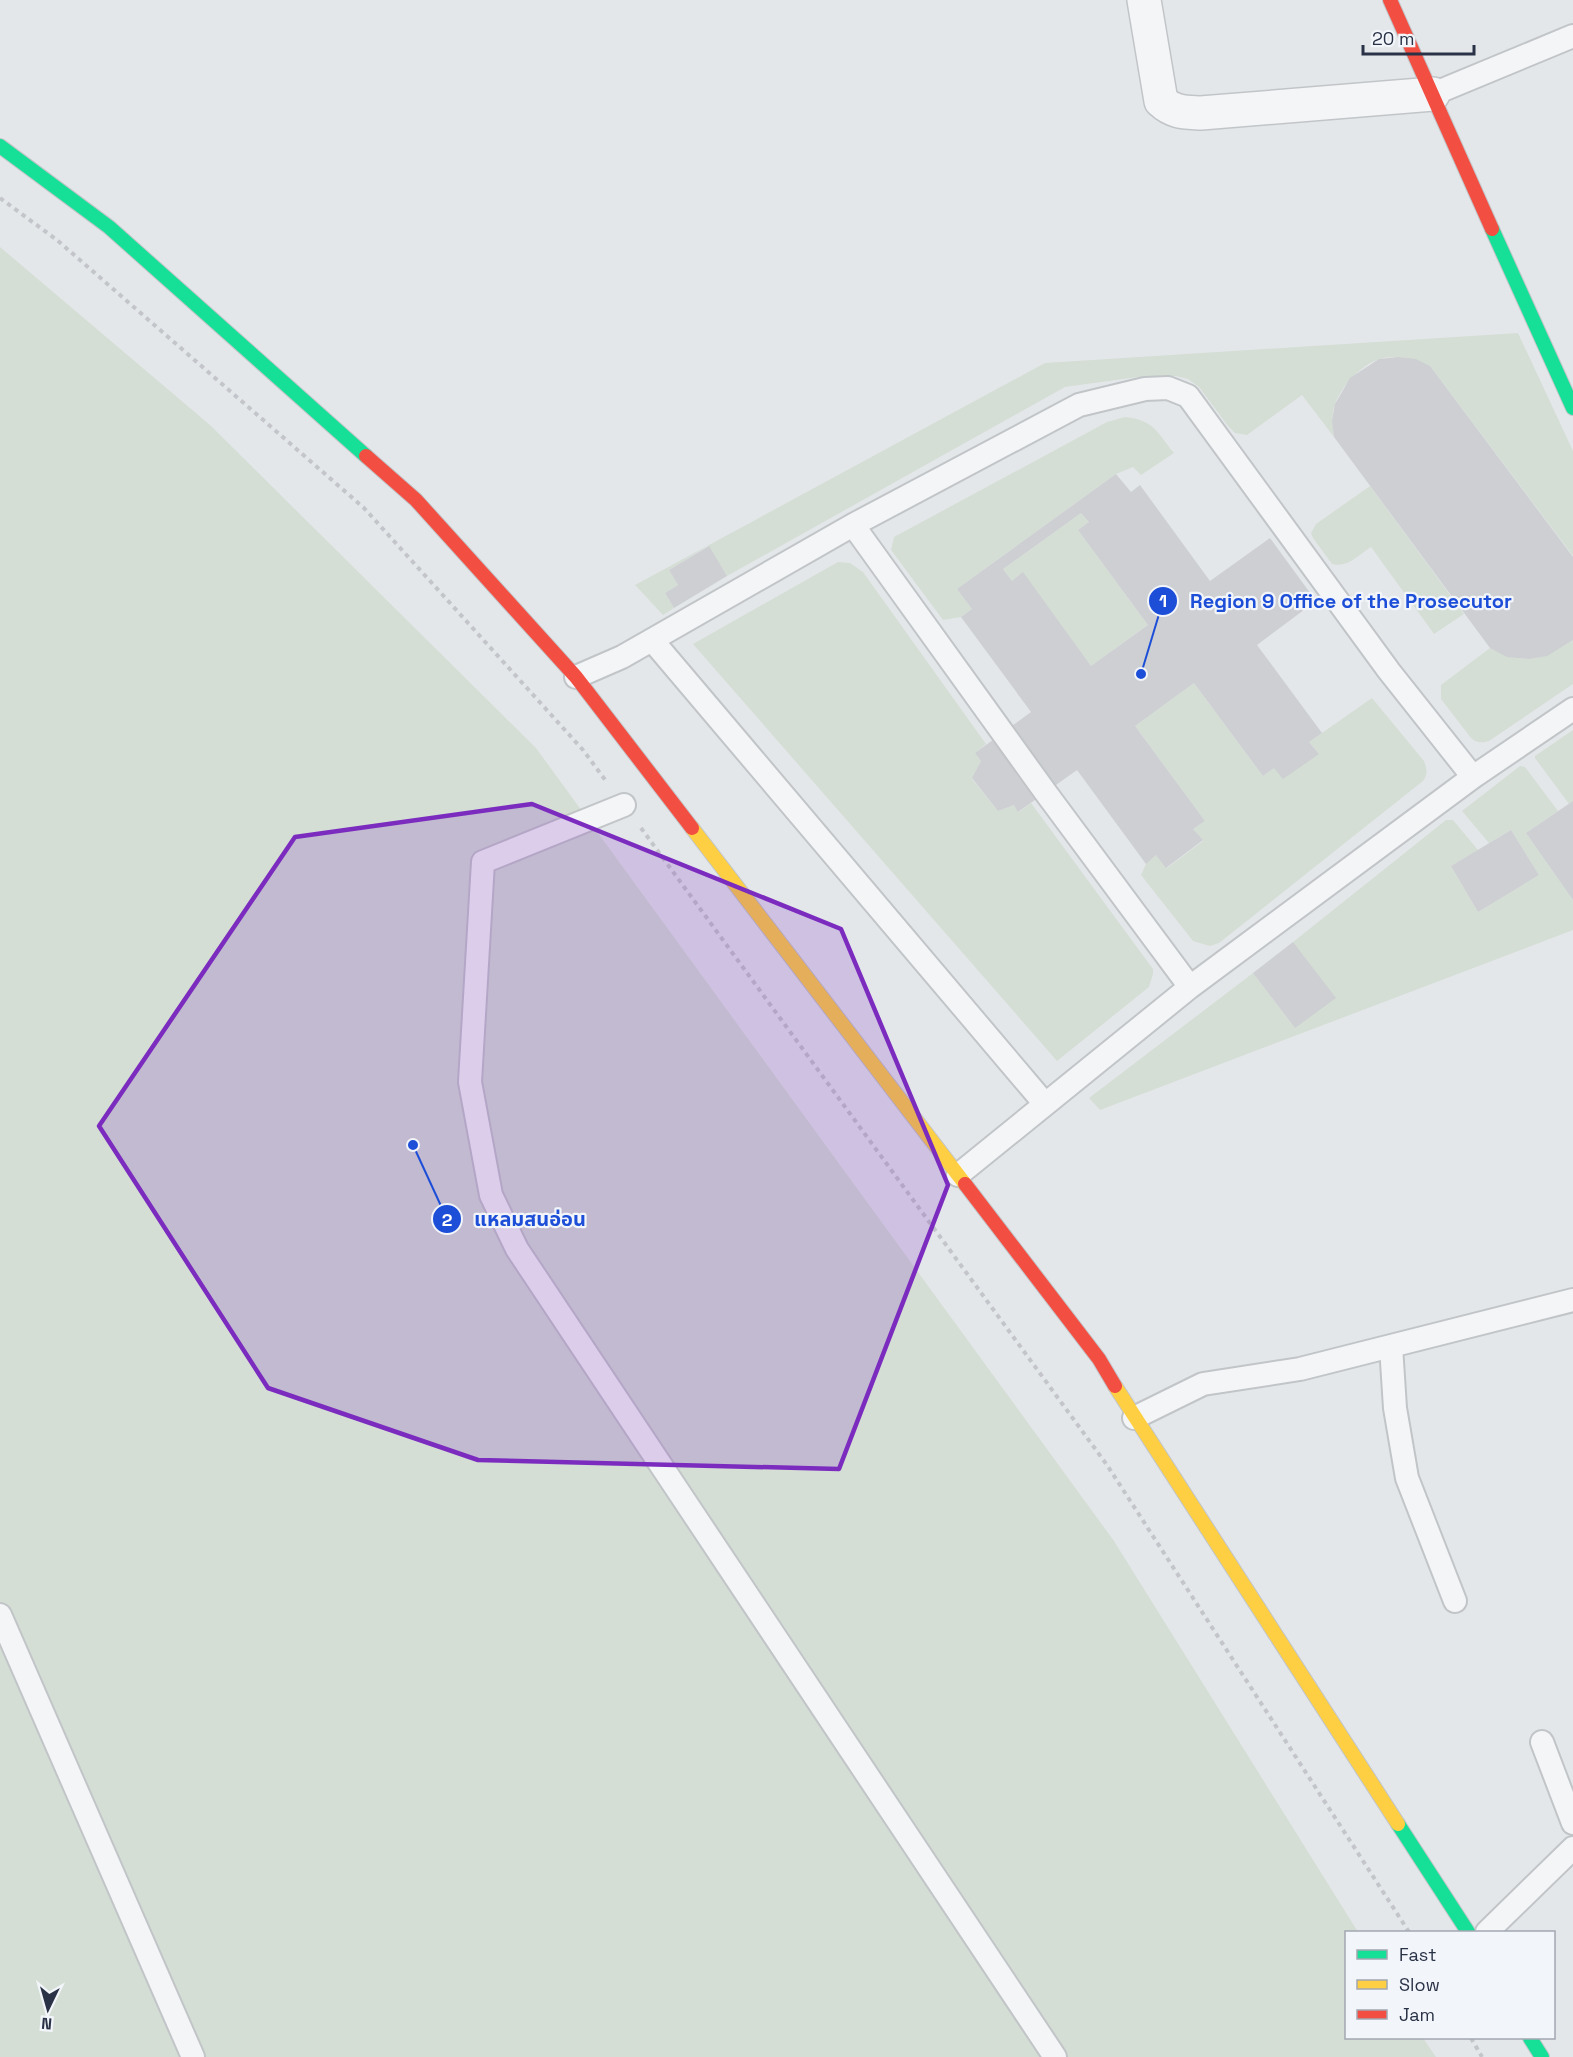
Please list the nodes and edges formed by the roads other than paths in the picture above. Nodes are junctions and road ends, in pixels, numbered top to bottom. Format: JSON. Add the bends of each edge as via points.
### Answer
{"nodes":[{"id":1,"x":1144,"y":0,"type":"edge"},
{"id":2,"x":1390,"y":0,"type":"edge"},
{"id":3,"x":1573,"y":36,"type":"edge"},
{"id":4,"x":1433,"y":94,"type":"junction"},
{"id":5,"x":0,"y":146,"type":"edge"},
{"id":6,"x":1566,"y":376,"type":"edge"},
{"id":7,"x":1573,"y":408,"type":"edge"},
{"id":8,"x":853,"y":525,"type":"junction"},
{"id":9,"x":652,"y":640,"type":"junction"},
{"id":10,"x":576,"y":677,"type":"junction"},
{"id":11,"x":1573,"y":709,"type":"edge"},
{"id":12,"x":1473,"y":777,"type":"junction"},
{"id":13,"x":624,"y":805,"type":"road end"},
{"id":14,"x":1190,"y":987,"type":"junction"},
{"id":15,"x":1045,"y":1104,"type":"junction"},
{"id":16,"x":958,"y":1175,"type":"junction"},
{"id":17,"x":1573,"y":1300,"type":"edge"},
{"id":18,"x":1391,"y":1346,"type":"junction"},
{"id":19,"x":1134,"y":1418,"type":"junction"},
{"id":20,"x":1455,"y":1601,"type":"dead end"},
{"id":21,"x":0,"y":1615,"type":"edge"},
{"id":22,"x":1542,"y":1743,"type":"dead end"},
{"id":23,"x":1573,"y":1823,"type":"edge"},
{"id":24,"x":1573,"y":1848,"type":"edge"},
{"id":25,"x":1467,"y":1931,"type":"edge"},
{"id":26,"x":1488,"y":1931,"type":"edge"},
{"id":27,"x":1531,"y":2039,"type":"edge"},
{"id":28,"x":193,"y":2057,"type":"edge"},
{"id":29,"x":1054,"y":2057,"type":"edge"},
{"id":30,"x":1542,"y":2057,"type":"edge"}],
"edges":[{"from":1,"to":4,"type":"street","via":[[1161,101],[1179,112]]},
{"from":2,"to":4,"type":"street"},
{"from":3,"to":4,"type":"lane"},
{"from":4,"to":6,"type":"street"},
{"from":5,"to":10,"type":"street","via":[[108,227],[416,500]]},
{"from":6,"to":7,"type":"street"},
{"from":8,"to":9,"type":"lane"},
{"from":8,"to":12,"type":"lane","via":[[1078,405],[1145,389],[1168,388],[1188,396],[1389,672]]},
{"from":8,"to":14,"type":"lane"},
{"from":9,"to":10,"type":"lane"},
{"from":9,"to":15,"type":"lane"},
{"from":10,"to":16,"type":"street"},
{"from":11,"to":12,"type":"lane"},
{"from":12,"to":14,"type":"lane"},
{"from":13,"to":29,"type":"lane","via":[[483,862],[470,1082],[490,1196],[517,1249]]},
{"from":14,"to":15,"type":"lane"},
{"from":15,"to":16,"type":"lane"},
{"from":16,"to":19,"type":"street","via":[[1099,1359]]},
{"from":17,"to":18,"type":"lane"},
{"from":18,"to":19,"type":"lane","via":[[1300,1369],[1203,1384]]},
{"from":18,"to":20,"type":"lane","via":[[1395,1408],[1407,1478]]},
{"from":19,"to":25,"type":"street"},
{"from":21,"to":28,"type":"lane"},
{"from":22,"to":23,"type":"lane"},
{"from":24,"to":26,"type":"lane"},
{"from":27,"to":30,"type":"street"}]}
